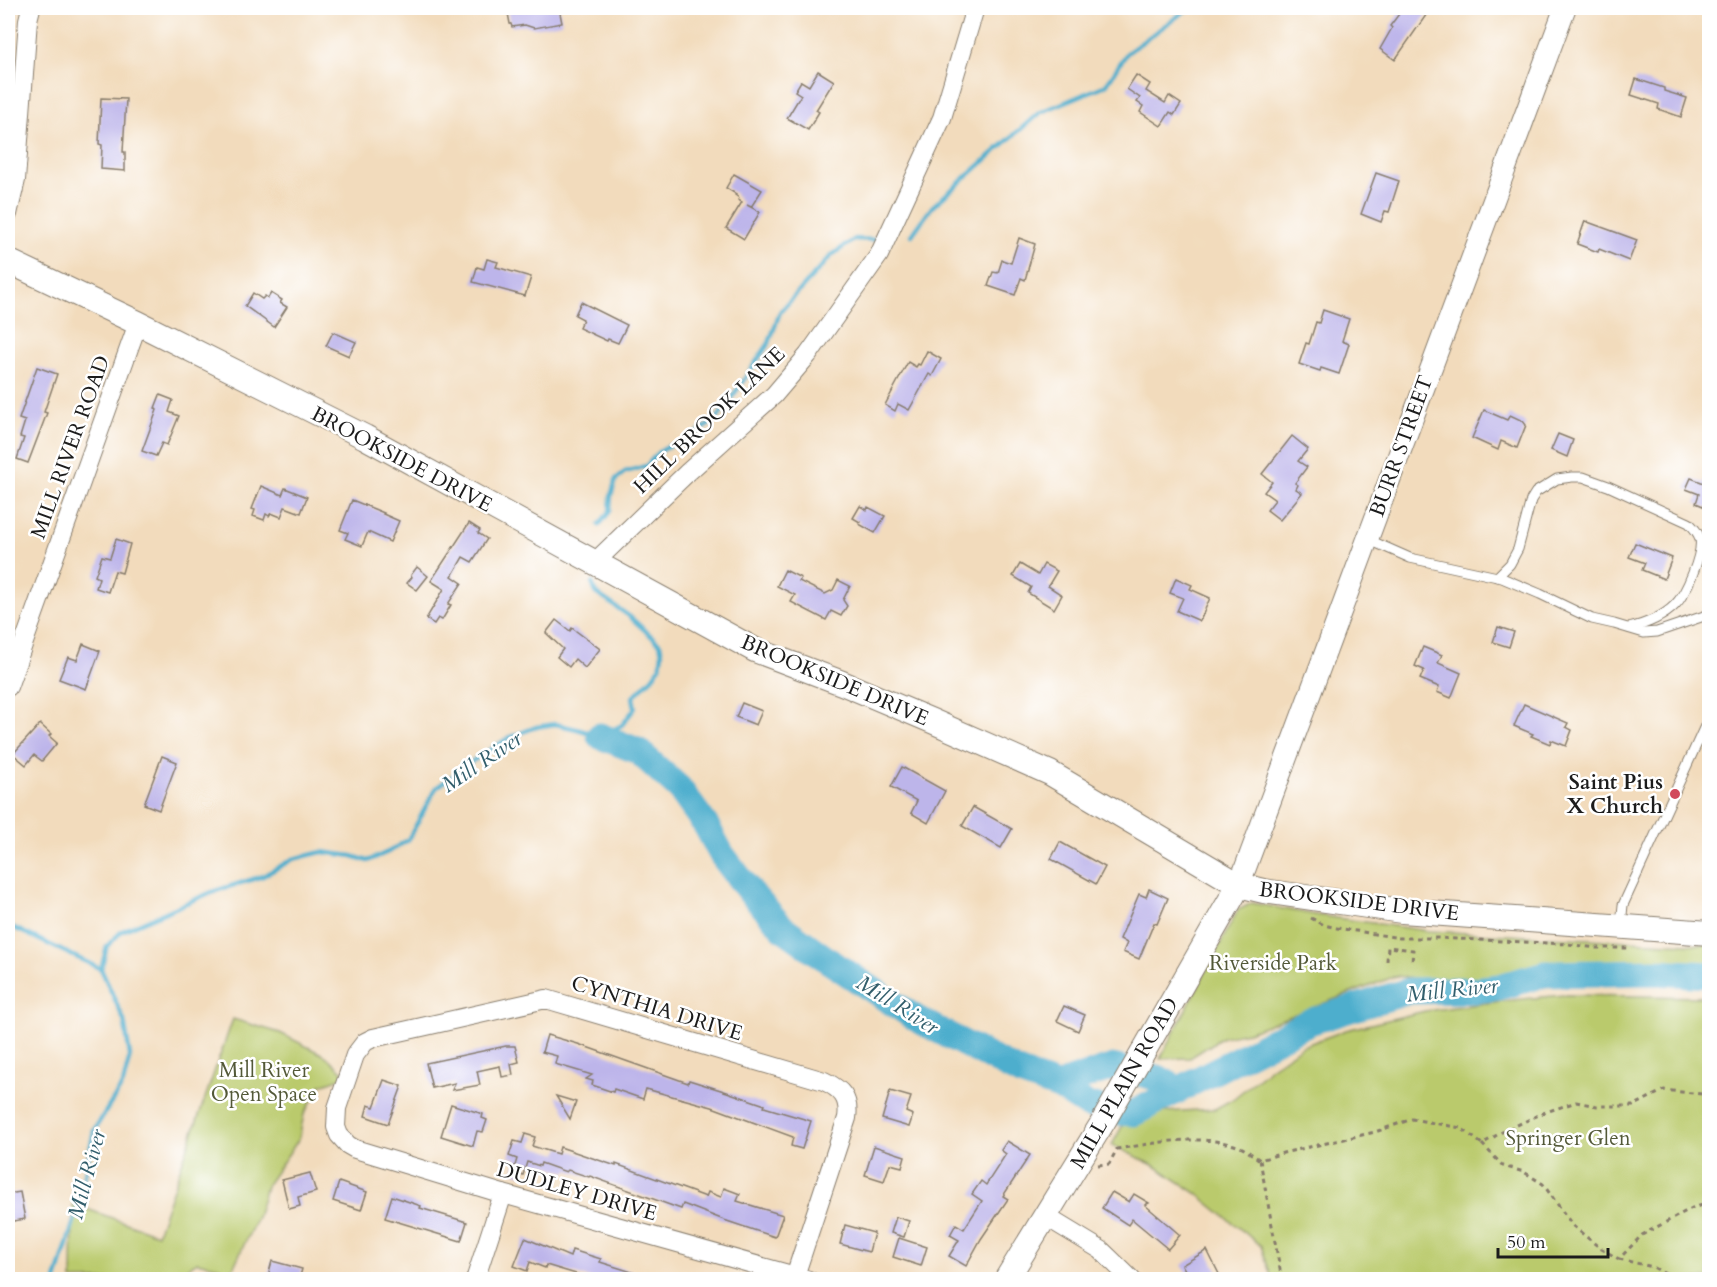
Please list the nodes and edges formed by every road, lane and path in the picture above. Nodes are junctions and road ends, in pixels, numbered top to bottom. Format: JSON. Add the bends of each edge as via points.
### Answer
{"nodes":[{"id":1,"x":31,"y":8,"type":"edge"},
{"id":2,"x":975,"y":8,"type":"edge"},
{"id":3,"x":1565,"y":8,"type":"edge"},
{"id":4,"x":8,"y":214,"type":"edge"},
{"id":5,"x":8,"y":261,"type":"edge"},
{"id":6,"x":138,"y":323,"type":"junction"},
{"id":7,"x":1366,"y":539,"type":"junction"},
{"id":8,"x":594,"y":563,"type":"junction"},
{"id":9,"x":1497,"y":577,"type":"junction"},
{"id":10,"x":1710,"y":614,"type":"edge"},
{"id":11,"x":1629,"y":628,"type":"junction"},
{"id":12,"x":8,"y":687,"type":"edge"},
{"id":13,"x":1710,"y":715,"type":"edge"},
{"id":14,"x":1239,"y":885,"type":"junction"},
{"id":15,"x":1310,"y":917,"type":"dead end"},
{"id":16,"x":1621,"y":926,"type":"junction"},
{"id":17,"x":1710,"y":933,"type":"edge"},
{"id":18,"x":1641,"y":948,"type":"dead end"},
{"id":19,"x":1387,"y":961,"type":"dead end"},
{"id":20,"x":1412,"y":962,"type":"dead end"},
{"id":21,"x":1710,"y":1095,"type":"edge"},
{"id":22,"x":339,"y":1135,"type":"joint"},
{"id":23,"x":1482,"y":1144,"type":"junction"},
{"id":24,"x":1260,"y":1160,"type":"junction"},
{"id":25,"x":1098,"y":1165,"type":"dead end"},
{"id":26,"x":503,"y":1194,"type":"junction"},
{"id":27,"x":1710,"y":1203,"type":"edge"},
{"id":28,"x":1045,"y":1216,"type":"junction"},
{"id":29,"x":1619,"y":1259,"type":"junction"},
{"id":30,"x":802,"y":1278,"type":"edge"},
{"id":31,"x":476,"y":1280,"type":"edge"},
{"id":32,"x":1006,"y":1280,"type":"edge"},
{"id":33,"x":1131,"y":1280,"type":"edge"},
{"id":34,"x":1282,"y":1280,"type":"edge"},
{"id":35,"x":1676,"y":1280,"type":"edge"}],
"edges":[{"from":1,"to":4,"type":"street","via":[[16,180]]},
{"from":2,"to":8,"type":"street","name":"HILL BROOK LANE","via":[[942,118],[879,255],[808,355],[774,395]]},
{"from":3,"to":7,"type":"street","name":"BURR STREET"},
{"from":5,"to":6,"type":"main road","name":"BROOKSIDE DRIVE"},
{"from":6,"to":8,"type":"main road","name":"BROOKSIDE DRIVE","via":[[365,437]]},
{"from":6,"to":12,"type":"street","name":"MILL RIVER ROAD"},
{"from":7,"to":9,"type":"lane","via":[[1410,558]]},
{"from":7,"to":14,"type":"street","name":"BURR STREET"},
{"from":8,"to":14,"type":"main road","name":"BROOKSIDE DRIVE","via":[[755,650],[842,683],[1050,773]]},
{"from":9,"to":11,"type":"lane","via":[[1592,619]]},
{"from":9,"to":11,"type":"lane","via":[[1518,549],[1536,492],[1557,479],[1572,477],[1608,486],[1689,523],[1700,541],[1694,570],[1680,599],[1665,614]]},
{"from":10,"to":11,"type":"lane","via":[[1650,634]]},
{"from":13,"to":16,"type":"lane","via":[[1623,905]]},
{"from":14,"to":16,"type":"main road","name":"BROOKSIDE DRIVE","via":[[1402,911]]},
{"from":14,"to":28,"type":"main road","name":"MILL PLAIN ROAD"},
{"from":15,"to":18,"type":"path","via":[[1324,925],[1400,938]]},
{"from":16,"to":17,"type":"main road","name":"BROOKSIDE DRIVE"},
{"from":19,"to":20,"type":"path","via":[[1388,947],[1413,950]]},
{"from":21,"to":23,"type":"path","via":[[1664,1090],[1633,1106],[1576,1102]]},
{"from":22,"to":26,"type":"street","name":"DUDLEY DRIVE","via":[[363,1152]]},
{"from":22,"to":30,"type":"street","name":"CYNTHIA DRIVE","via":[[337,1108],[355,1055],[365,1042],[546,999],[824,1081],[841,1091],[848,1109]]},
{"from":23,"to":24,"type":"path","via":[[1461,1128],[1412,1119]]},
{"from":23,"to":29,"type":"path","via":[[1503,1166],[1524,1172],[1543,1184],[1573,1226]]},
{"from":24,"to":25,"type":"path","via":[[1241,1148],[1189,1139],[1117,1149],[1109,1164]]},
{"from":24,"to":34,"type":"path"},
{"from":26,"to":30,"type":"street","name":"DUDLEY DRIVE"},
{"from":26,"to":31,"type":"street"},
{"from":27,"to":29,"type":"path","via":[[1692,1208],[1642,1235]]},
{"from":28,"to":32,"type":"main road","name":"MILL PLAIN ROAD"},
{"from":28,"to":33,"type":"street","via":[[1101,1250]]},
{"from":29,"to":35,"type":"path","via":[[1653,1267]]}]}
